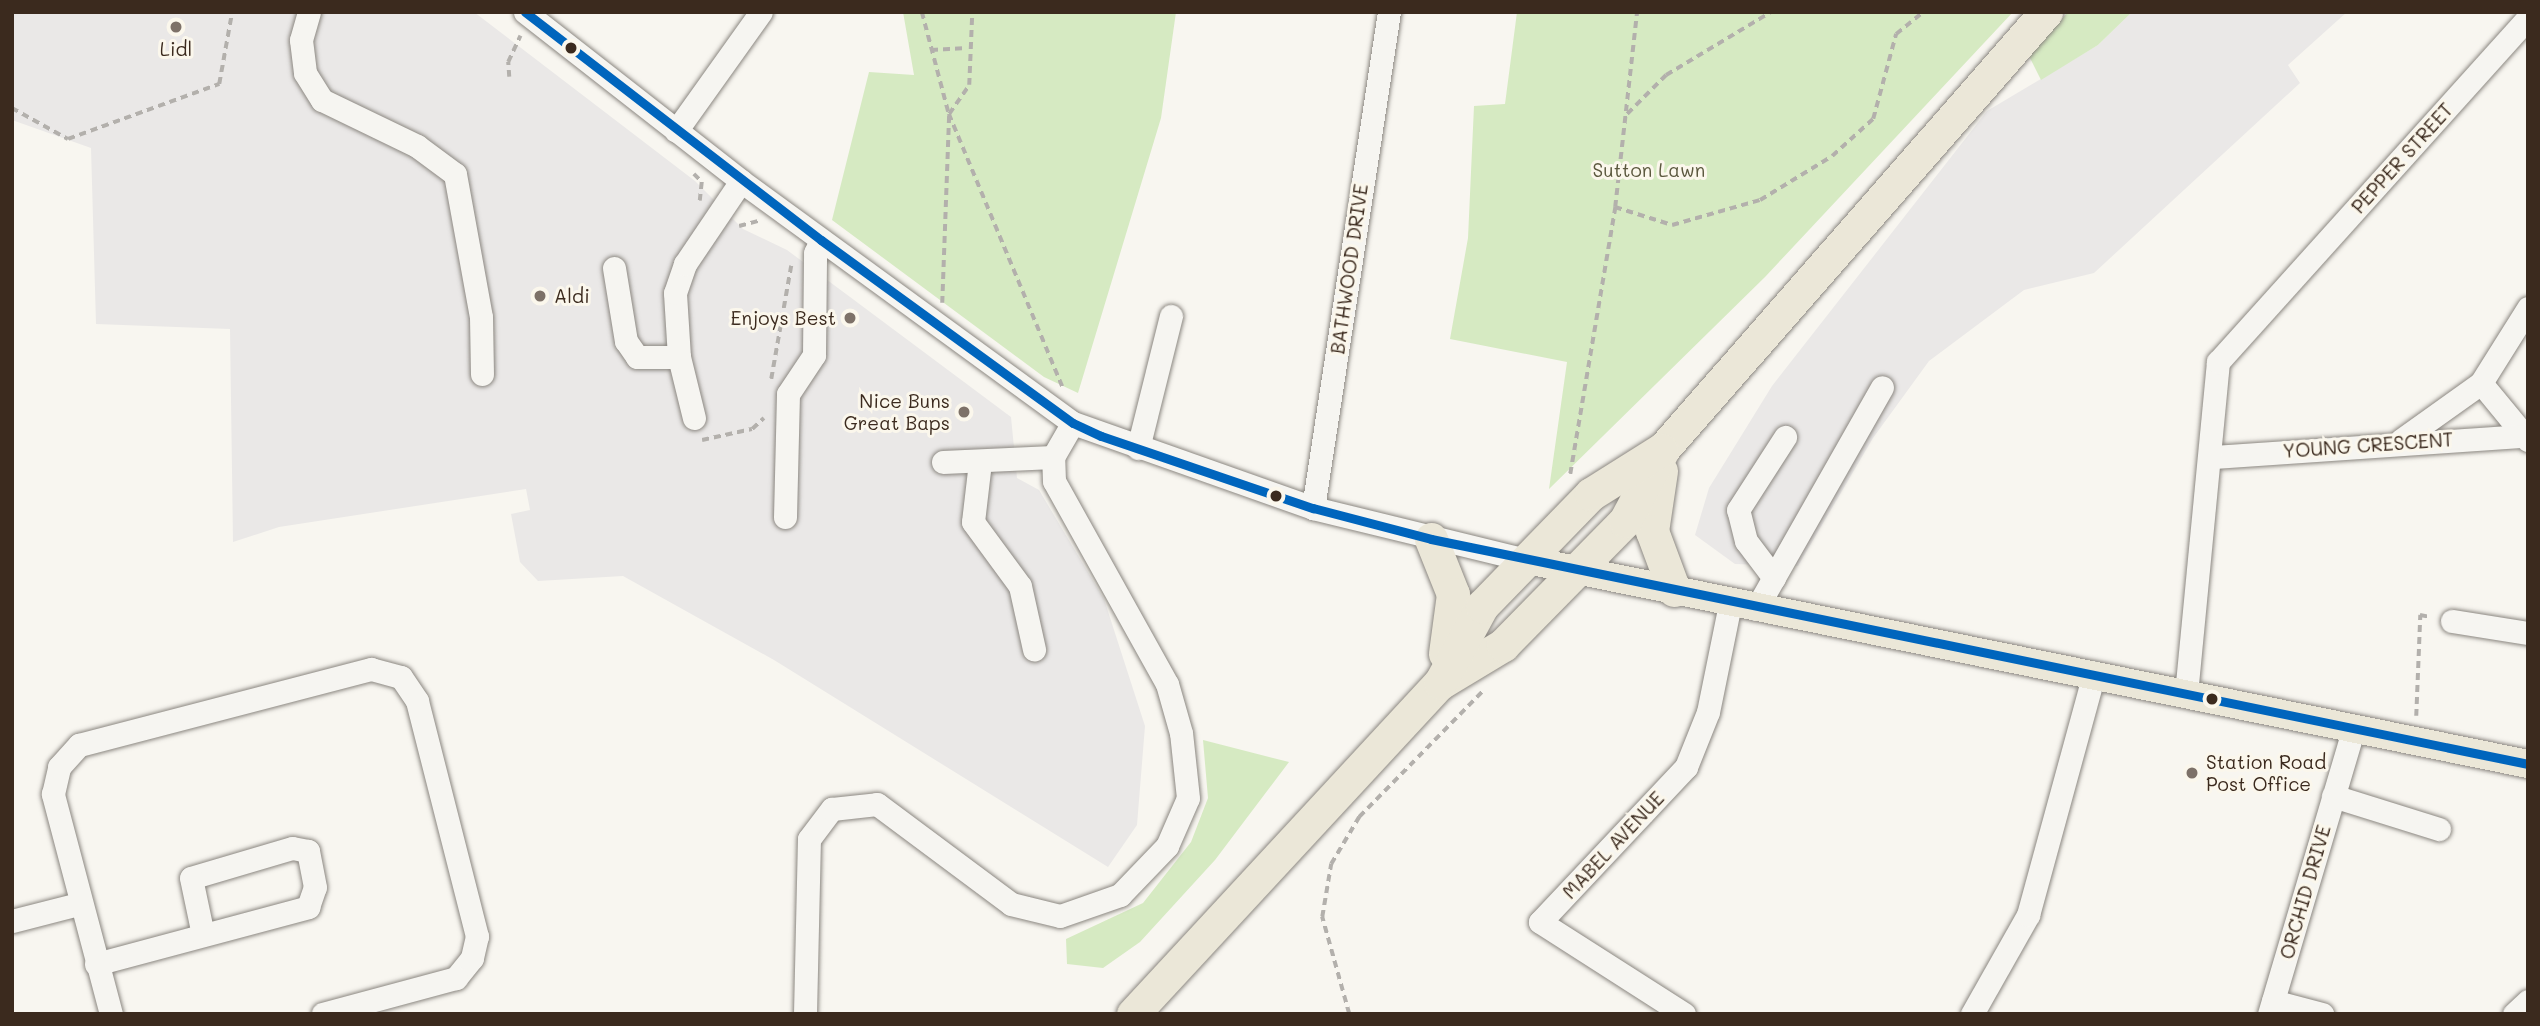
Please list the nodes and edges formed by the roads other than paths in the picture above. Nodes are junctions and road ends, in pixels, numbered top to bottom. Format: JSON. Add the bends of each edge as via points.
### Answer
{"nodes":[{"id":1,"x":309,"y":12,"type":"edge"},
{"id":2,"x":761,"y":12,"type":"edge"},
{"id":3,"x":2046,"y":12,"type":"edge"},
{"id":4,"x":526,"y":13,"type":"edge"},
{"id":5,"x":1386,"y":22,"type":"edge"},
{"id":6,"x":2527,"y":23,"type":"edge"},
{"id":7,"x":676,"y":131,"type":"junction"},
{"id":8,"x":741,"y":181,"type":"junction"},
{"id":9,"x":821,"y":240,"type":"junction"},
{"id":10,"x":614,"y":268,"type":"dead end"},
{"id":11,"x":2528,"y":308,"type":"edge"},
{"id":12,"x":1171,"y":316,"type":"dead end"},
{"id":13,"x":679,"y":356,"type":"junction"},
{"id":14,"x":482,"y":374,"type":"dead end"},
{"id":15,"x":2481,"y":383,"type":"junction"},
{"id":16,"x":1882,"y":387,"type":"dead end"},
{"id":17,"x":1065,"y":417,"type":"junction"},
{"id":18,"x":694,"y":418,"type":"dead end"},
{"id":19,"x":1785,"y":437,"type":"dead end"},
{"id":20,"x":2525,"y":438,"type":"edge"},
{"id":21,"x":2401,"y":440,"type":"junction"},
{"id":22,"x":1138,"y":448,"type":"junction"},
{"id":23,"x":1664,"y":448,"type":"junction"},
{"id":24,"x":1053,"y":457,"type":"junction"},
{"id":25,"x":2214,"y":457,"type":"junction"},
{"id":26,"x":943,"y":462,"type":"dead end"},
{"id":27,"x":980,"y":462,"type":"junction"},
{"id":28,"x":1313,"y":508,"type":"junction"},
{"id":29,"x":785,"y":517,"type":"dead end"},
{"id":30,"x":1431,"y":539,"type":"junction"},
{"id":31,"x":1527,"y":560,"type":"junction"},
{"id":32,"x":1578,"y":569,"type":"junction"},
{"id":33,"x":1774,"y":578,"type":"junction"},
{"id":34,"x":1674,"y":590,"type":"junction"},
{"id":35,"x":1743,"y":607,"type":"junction"},
{"id":36,"x":2452,"y":621,"type":"road end"},
{"id":37,"x":2528,"y":633,"type":"edge"},
{"id":38,"x":1034,"y":649,"type":"dead end"},
{"id":39,"x":2094,"y":673,"type":"junction"},
{"id":40,"x":1440,"y":683,"type":"junction"},
{"id":41,"x":2186,"y":694,"type":"junction"},
{"id":42,"x":2353,"y":731,"type":"junction"},
{"id":43,"x":2528,"y":764,"type":"edge"},
{"id":44,"x":2333,"y":796,"type":"junction"},
{"id":45,"x":2439,"y":829,"type":"dead end"},
{"id":46,"x":78,"y":904,"type":"junction"},
{"id":47,"x":12,"y":921,"type":"edge"},
{"id":48,"x":204,"y":935,"type":"junction"},
{"id":49,"x":96,"y":964,"type":"junction"},
{"id":50,"x":2528,"y":1001,"type":"edge"},
{"id":51,"x":2271,"y":1007,"type":"edge"},
{"id":52,"x":111,"y":1014,"type":"edge"},
{"id":53,"x":323,"y":1014,"type":"edge"},
{"id":54,"x":805,"y":1014,"type":"edge"},
{"id":55,"x":1133,"y":1014,"type":"edge"},
{"id":56,"x":1684,"y":1014,"type":"edge"},
{"id":57,"x":1972,"y":1014,"type":"edge"},
{"id":58,"x":2322,"y":1014,"type":"edge"},
{"id":59,"x":2514,"y":1014,"type":"edge"}],
"edges":[{"from":1,"to":14,"type":"street","via":[[302,40],[305,74],[323,100],[417,146],[455,174],[481,317]]},
{"from":2,"to":7,"type":"street"},
{"from":3,"to":23,"type":"highway"},
{"from":4,"to":7,"type":"street"},
{"from":5,"to":28,"type":"street","name":"BATHWOOD DRIVE"},
{"from":6,"to":25,"type":"street","name":"PEPPER STREET","via":[[2218,362]]},
{"from":7,"to":8,"type":"street"},
{"from":8,"to":9,"type":"street"},
{"from":8,"to":13,"type":"street","via":[[685,264],[675,293]]},
{"from":9,"to":17,"type":"street"},
{"from":9,"to":29,"type":"street","via":[[815,253],[814,355],[788,394]]},
{"from":10,"to":13,"type":"street","via":[[626,341],[637,357]]},
{"from":11,"to":15,"type":"street"},
{"from":12,"to":22,"type":"street"},
{"from":13,"to":18,"type":"street"},
{"from":15,"to":20,"type":"street","name":"YOUNG CRESCENT"},
{"from":15,"to":21,"type":"street"},
{"from":16,"to":33,"type":"street"},
{"from":17,"to":22,"type":"street"},
{"from":17,"to":24,"type":"street"},
{"from":19,"to":33,"type":"street","via":[[1738,510],[1746,541]]},
{"from":20,"to":21,"type":"street","name":"YOUNG CRESCENT"},
{"from":21,"to":25,"type":"street","name":"YOUNG CRESCENT"},
{"from":22,"to":28,"type":"street"},
{"from":23,"to":31,"type":"highway","via":[[1576,510]]},
{"from":23,"to":32,"type":"highway","via":[[1625,521]]},
{"from":23,"to":34,"type":"highway","via":[[1652,531]]},
{"from":24,"to":27,"type":"street"},
{"from":24,"to":54,"type":"street","via":[[1054,481],[1167,684],[1181,733],[1188,797],[1167,846],[1121,895],[1060,916],[1011,904],[877,804],[832,809],[809,839]]},
{"from":25,"to":41,"type":"street","name":"PEPPER STREET"},
{"from":26,"to":27,"type":"street"},
{"from":27,"to":38,"type":"street","via":[[973,522],[1020,586]]},
{"from":28,"to":30,"type":"street"},
{"from":30,"to":31,"type":"street"},
{"from":30,"to":40,"type":"highway","via":[[1452,594]]},
{"from":31,"to":32,"type":"main road"},
{"from":31,"to":40,"type":"highway","via":[[1475,615]]},
{"from":32,"to":34,"type":"main road"},
{"from":32,"to":40,"type":"highway","via":[[1503,645]]},
{"from":33,"to":35,"type":"street"},
{"from":34,"to":35,"type":"main road"},
{"from":35,"to":39,"type":"main road"},
{"from":35,"to":56,"type":"street","name":"MABEL AVENUE","via":[[1686,767],[1540,922]]},
{"from":36,"to":37,"type":"street"},
{"from":39,"to":41,"type":"main road"},
{"from":39,"to":57,"type":"street","via":[[2028,915]]},
{"from":40,"to":55,"type":"highway"},
{"from":41,"to":42,"type":"main road"},
{"from":42,"to":43,"type":"main road"},
{"from":42,"to":44,"type":"street","name":"ORCHID DRIVE"},
{"from":44,"to":45,"type":"street"},
{"from":44,"to":51,"type":"street","name":"ORCHID DRIVE"},
{"from":46,"to":47,"type":"street"},
{"from":46,"to":49,"type":"street"},
{"from":46,"to":53,"type":"street","via":[[54,794],[59,767],[79,745],[371,669],[401,677],[417,701],[474,947],[456,978]]},
{"from":48,"to":48,"type":"street","via":[[308,907],[315,887],[308,851],[292,848],[191,878]]},
{"from":48,"to":49,"type":"street"},
{"from":49,"to":52,"type":"street"},
{"from":50,"to":59,"type":"street"},
{"from":51,"to":58,"type":"street"}]}
